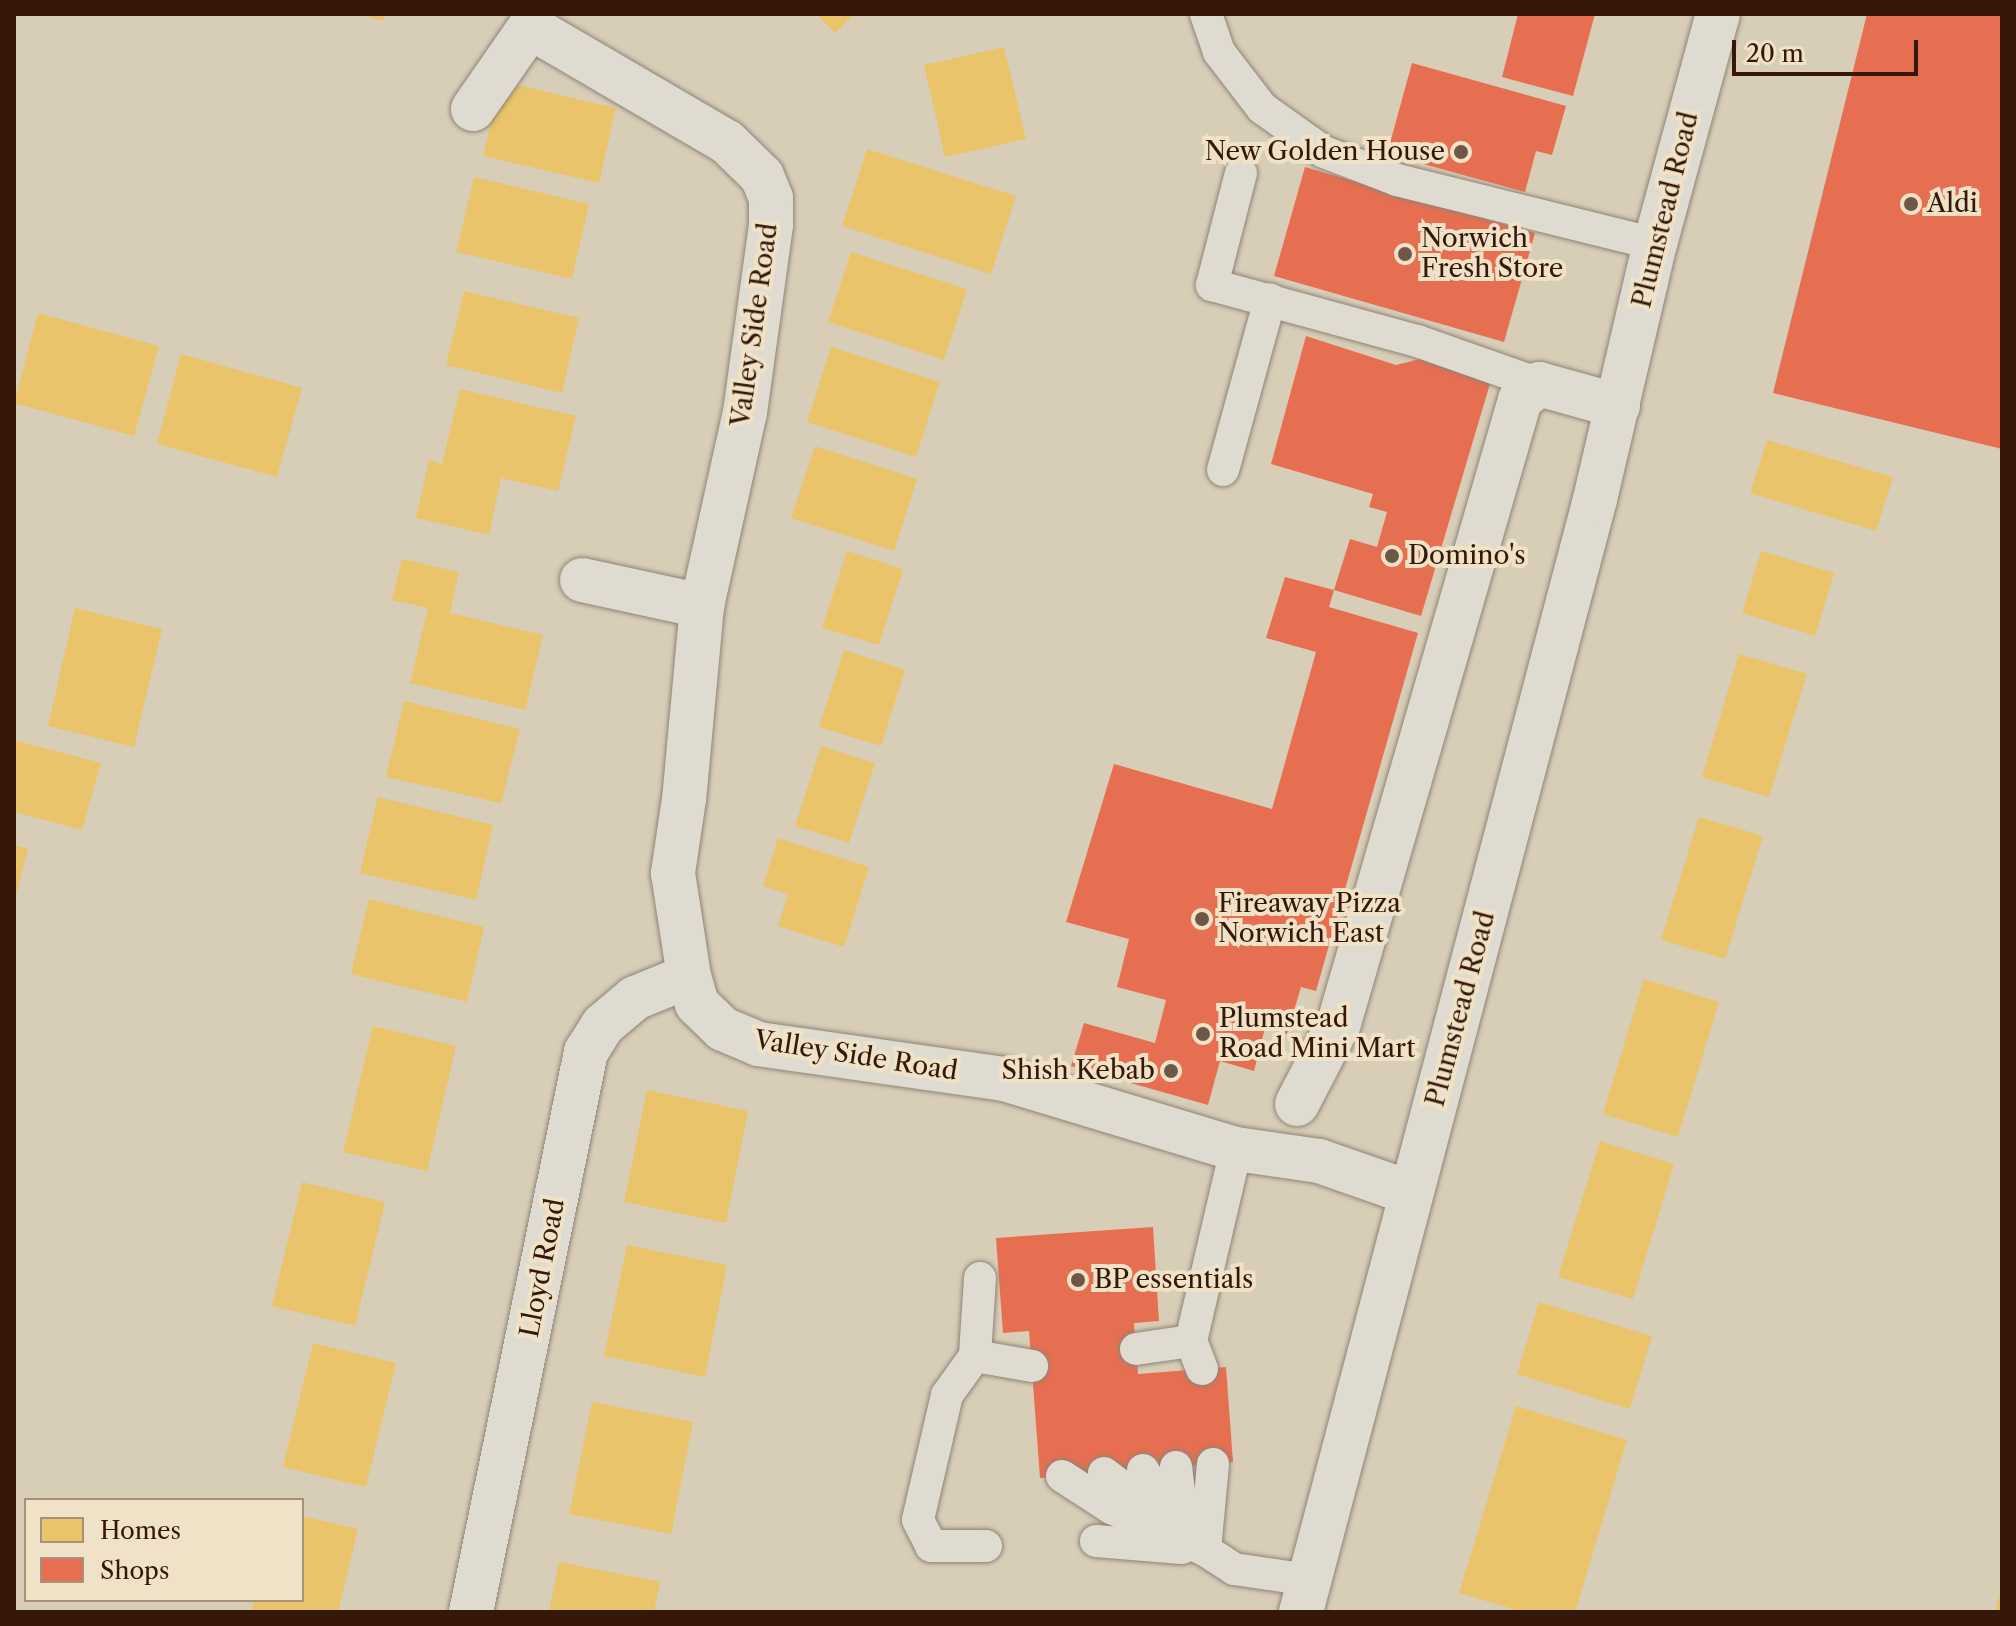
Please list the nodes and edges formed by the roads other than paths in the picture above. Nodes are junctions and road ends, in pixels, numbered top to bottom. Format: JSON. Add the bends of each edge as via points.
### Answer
{"nodes":[{"id":1,"x":1206,"y":14,"type":"edge"},
{"id":2,"x":1718,"y":14,"type":"edge"},
{"id":3,"x":534,"y":20,"type":"edge"},
{"id":4,"x":473,"y":109,"type":"dead end"},
{"id":5,"x":1241,"y":173,"type":"dead end"},
{"id":6,"x":1655,"y":244,"type":"junction"},
{"id":7,"x":1270,"y":299,"type":"junction"},
{"id":8,"x":1530,"y":392,"type":"junction"},
{"id":9,"x":1618,"y":406,"type":"junction"},
{"id":10,"x":1223,"y":470,"type":"dead end"},
{"id":11,"x":582,"y":580,"type":"dead end"},
{"id":12,"x":702,"y":606,"type":"junction"},
{"id":13,"x":689,"y":976,"type":"junction"},
{"id":14,"x":1297,"y":1104,"type":"dead end"},
{"id":15,"x":1236,"y":1149,"type":"junction"},
{"id":16,"x":1411,"y":1193,"type":"junction"},
{"id":17,"x":980,"y":1278,"type":"dead end"},
{"id":18,"x":975,"y":1356,"type":"junction"},
{"id":19,"x":1166,"y":1358,"type":"dead end"},
{"id":20,"x":1032,"y":1366,"type":"dead end"},
{"id":21,"x":1213,"y":1464,"type":"dead end"},
{"id":22,"x":1176,"y":1467,"type":"dead end"},
{"id":23,"x":1143,"y":1470,"type":"dead end"},
{"id":24,"x":1104,"y":1473,"type":"dead end"},
{"id":25,"x":1062,"y":1476,"type":"dead end"},
{"id":26,"x":1096,"y":1541,"type":"dead end"},
{"id":27,"x":986,"y":1546,"type":"dead end"},
{"id":28,"x":1205,"y":1550,"type":"junction"},
{"id":29,"x":1305,"y":1596,"type":"edge"},
{"id":30,"x":471,"y":1612,"type":"edge"}],
"edges":[{"from":1,"to":6,"type":"lane","via":[[1219,52],[1262,108],[1324,152],[1397,180]]},
{"from":2,"to":6,"type":"street","name":"Plumstead Road"},
{"from":3,"to":4,"type":"street","name":"Valley Side Road"},
{"from":3,"to":12,"type":"street","name":"Valley Side Road","via":[[727,142],[762,176],[771,198],[745,412]]},
{"from":5,"to":7,"type":"lane","via":[[1212,285]]},
{"from":6,"to":9,"type":"street","name":"Plumstead Road"},
{"from":7,"to":8,"type":"lane","via":[[1417,341]]},
{"from":7,"to":10,"type":"lane"},
{"from":8,"to":9,"type":"street"},
{"from":8,"to":14,"type":"street","via":[[1339,1023]]},
{"from":9,"to":16,"type":"street","name":"Plumstead Road"},
{"from":11,"to":12,"type":"street"},
{"from":12,"to":13,"type":"street","name":"Valley Side Road","via":[[673,873]]},
{"from":13,"to":15,"type":"street","name":"Valley Side Road","via":[[697,1004],[723,1029],[758,1044],[1004,1079]]},
{"from":13,"to":30,"type":"street","name":"Lloyd Road","via":[[635,998],[603,1025],[586,1052]]},
{"from":15,"to":16,"type":"street","name":"Valley Side Road","via":[[1319,1161]]},
{"from":15,"to":19,"type":"lane"},
{"from":16,"to":29,"type":"street","name":"Plumstead Road"},
{"from":17,"to":18,"type":"lane"},
{"from":18,"to":20,"type":"lane"},
{"from":18,"to":27,"type":"lane","via":[[947,1395],[918,1520],[931,1546]]},
{"from":21,"to":28,"type":"lane"},
{"from":22,"to":28,"type":"lane","via":[[1181,1507]]},
{"from":23,"to":28,"type":"lane","via":[[1169,1516]]},
{"from":24,"to":28,"type":"lane"},
{"from":25,"to":28,"type":"lane","via":[[1111,1508]]},
{"from":26,"to":28,"type":"lane"},
{"from":28,"to":29,"type":"lane","via":[[1234,1569]]}]}
